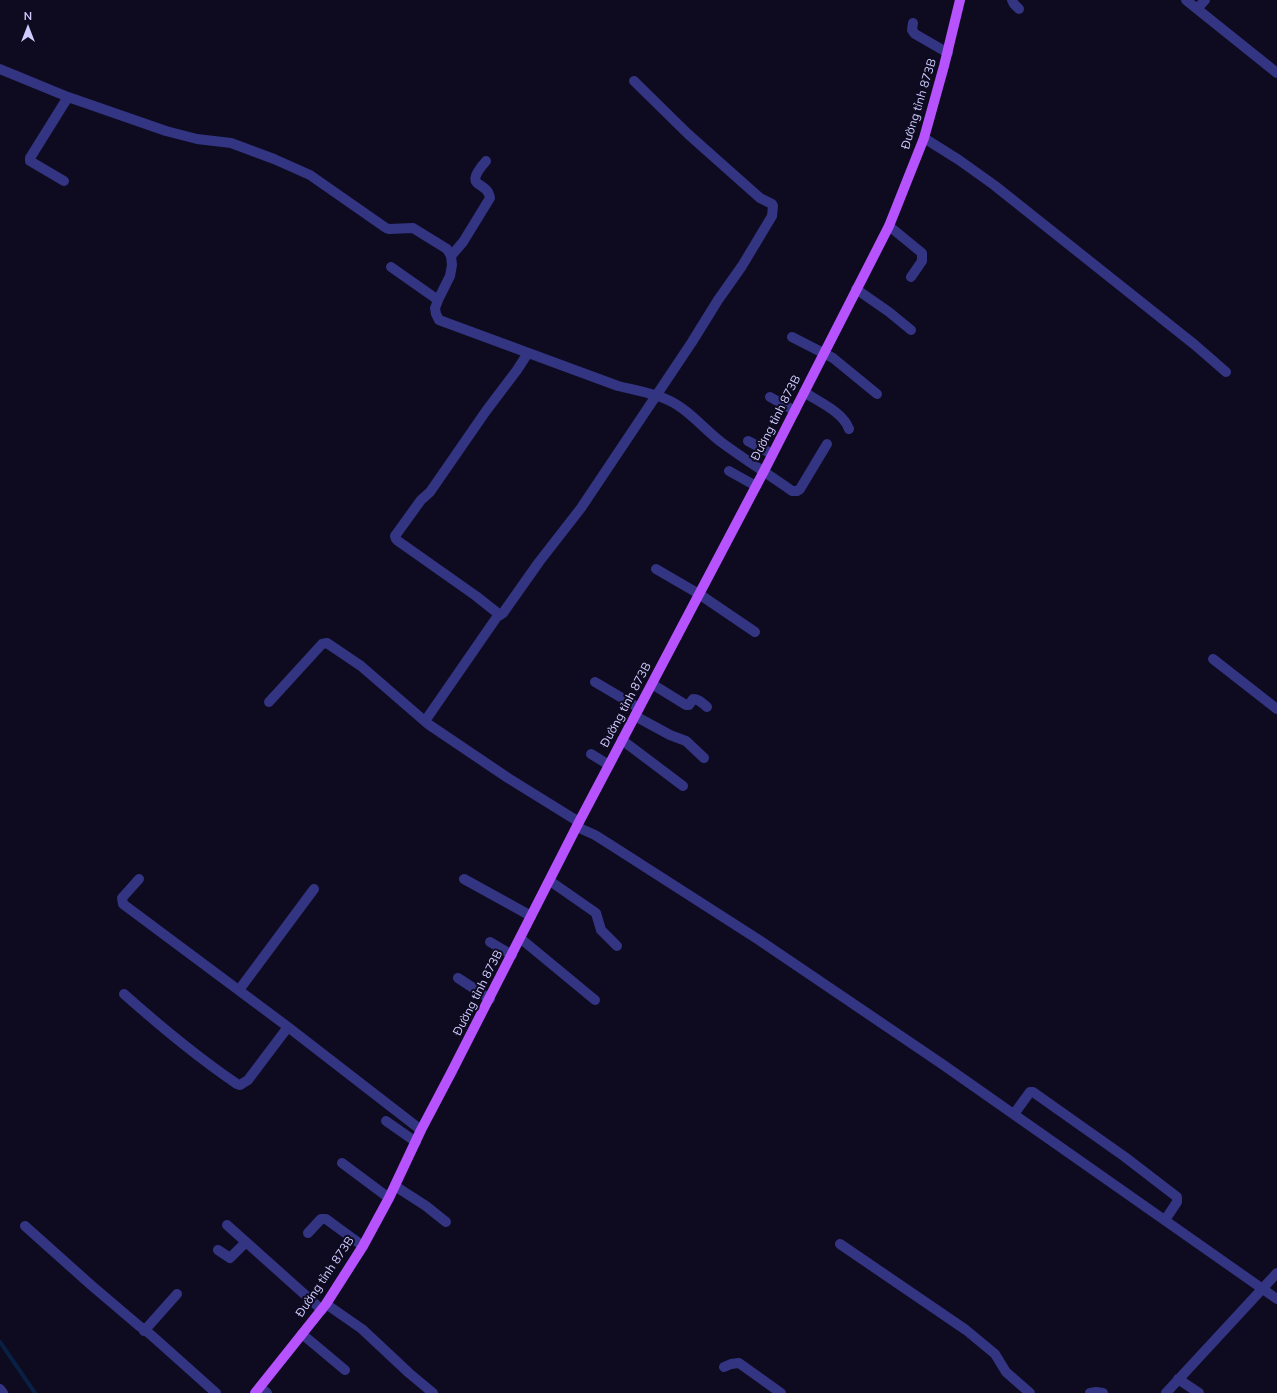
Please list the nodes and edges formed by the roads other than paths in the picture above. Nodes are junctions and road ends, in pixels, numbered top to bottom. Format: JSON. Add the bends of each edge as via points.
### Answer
{"nodes":[{"id":1,"x":960,"y":0,"type":"edge"},
{"id":2,"x":1012,"y":0,"type":"edge"},
{"id":3,"x":1186,"y":0,"type":"edge"},
{"id":4,"x":1204,"y":0,"type":"edge"},
{"id":5,"x":1019,"y":9,"type":"dead end"},
{"id":6,"x":1197,"y":9,"type":"junction"},
{"id":7,"x":913,"y":23,"type":"dead end"},
{"id":8,"x":948,"y":53,"type":"junction"},
{"id":9,"x":2,"y":73,"type":"edge"},
{"id":10,"x":1277,"y":73,"type":"edge"},
{"id":11,"x":634,"y":81,"type":"dead end"},
{"id":12,"x":68,"y":97,"type":"junction"},
{"id":13,"x":924,"y":138,"type":"junction"},
{"id":14,"x":486,"y":161,"type":"dead end"},
{"id":15,"x":64,"y":181,"type":"dead end"},
{"id":16,"x":889,"y":226,"type":"junction"},
{"id":17,"x":451,"y":256,"type":"junction"},
{"id":18,"x":391,"y":267,"type":"dead end"},
{"id":19,"x":911,"y":277,"type":"dead end"},
{"id":20,"x":856,"y":288,"type":"junction"},
{"id":21,"x":438,"y":300,"type":"junction"},
{"id":22,"x":911,"y":330,"type":"dead end"},
{"id":23,"x":792,"y":337,"type":"dead end"},
{"id":24,"x":824,"y":352,"type":"junction"},
{"id":25,"x":528,"y":353,"type":"junction"},
{"id":26,"x":1226,"y":372,"type":"dead end"},
{"id":27,"x":804,"y":392,"type":"junction"},
{"id":28,"x":876,"y":394,"type":"dead end"},
{"id":29,"x":656,"y":395,"type":"junction"},
{"id":30,"x":770,"y":397,"type":"dead end"},
{"id":31,"x":795,"y":411,"type":"junction"},
{"id":32,"x":849,"y":429,"type":"dead end"},
{"id":33,"x":748,"y":440,"type":"dead end"},
{"id":34,"x":828,"y":444,"type":"dead end"},
{"id":35,"x":772,"y":454,"type":"junction"},
{"id":36,"x":729,"y":471,"type":"dead end"},
{"id":37,"x":764,"y":471,"type":"junction"},
{"id":38,"x":756,"y":486,"type":"junction"},
{"id":39,"x":656,"y":569,"type":"dead end"},
{"id":40,"x":699,"y":594,"type":"junction"},
{"id":41,"x":500,"y":614,"type":"junction"},
{"id":42,"x":755,"y":632,"type":"dead end"},
{"id":43,"x":1213,"y":659,"type":"dead end"},
{"id":44,"x":596,"y":682,"type":"dead end"},
{"id":45,"x":652,"y":684,"type":"junction"},
{"id":46,"x":269,"y":702,"type":"dead end"},
{"id":47,"x":707,"y":707,"type":"dead end"},
{"id":48,"x":1277,"y":709,"type":"edge"},
{"id":49,"x":637,"y":712,"type":"junction"},
{"id":50,"x":425,"y":721,"type":"junction"},
{"id":51,"x":622,"y":740,"type":"junction"},
{"id":52,"x":590,"y":754,"type":"dead end"},
{"id":53,"x":704,"y":758,"type":"dead end"},
{"id":54,"x":609,"y":765,"type":"junction"},
{"id":55,"x":683,"y":786,"type":"dead end"},
{"id":56,"x":578,"y":825,"type":"junction"},
{"id":57,"x":139,"y":879,"type":"dead end"},
{"id":58,"x":464,"y":879,"type":"dead end"},
{"id":59,"x":550,"y":881,"type":"junction"},
{"id":60,"x":314,"y":889,"type":"dead end"},
{"id":61,"x":532,"y":916,"type":"junction"},
{"id":62,"x":520,"y":938,"type":"junction"},
{"id":63,"x":490,"y":942,"type":"dead end"},
{"id":64,"x":617,"y":946,"type":"dead end"},
{"id":65,"x":512,"y":955,"type":"junction"},
{"id":66,"x":458,"y":978,"type":"dead end"},
{"id":67,"x":239,"y":990,"type":"junction"},
{"id":68,"x":124,"y":994,"type":"dead end"},
{"id":69,"x":490,"y":999,"type":"junction"},
{"id":70,"x":595,"y":1000,"type":"dead end"},
{"id":71,"x":288,"y":1027,"type":"junction"},
{"id":72,"x":1014,"y":1114,"type":"junction"},
{"id":73,"x":386,"y":1121,"type":"dead end"},
{"id":74,"x":421,"y":1130,"type":"junction"},
{"id":75,"x":416,"y":1142,"type":"junction"},
{"id":76,"x":342,"y":1163,"type":"dead end"},
{"id":77,"x":395,"y":1186,"type":"junction"},
{"id":78,"x":389,"y":1198,"type":"junction"},
{"id":79,"x":1164,"y":1220,"type":"junction"},
{"id":80,"x":446,"y":1222,"type":"dead end"},
{"id":81,"x":227,"y":1224,"type":"dead end"},
{"id":82,"x":25,"y":1226,"type":"dead end"},
{"id":83,"x":308,"y":1233,"type":"dead end"},
{"id":84,"x":246,"y":1242,"type":"junction"},
{"id":85,"x":840,"y":1244,"type":"dead end"},
{"id":86,"x":363,"y":1246,"type":"junction"},
{"id":87,"x":218,"y":1250,"type":"dead end"},
{"id":88,"x":1277,"y":1273,"type":"edge"},
{"id":89,"x":1262,"y":1289,"type":"junction"},
{"id":90,"x":177,"y":1294,"type":"dead end"},
{"id":91,"x":1277,"y":1299,"type":"edge"},
{"id":92,"x":324,"y":1307,"type":"junction"},
{"id":93,"x":144,"y":1331,"type":"junction"},
{"id":94,"x":302,"y":1334,"type":"junction"},
{"id":95,"x":724,"y":1367,"type":"dead end"},
{"id":96,"x":345,"y":1370,"type":"dead end"},
{"id":97,"x":1178,"y":1379,"type":"junction"},
{"id":98,"x":0,"y":1389,"type":"edge"},
{"id":99,"x":261,"y":1391,"type":"edge"},
{"id":100,"x":2,"y":1393,"type":"edge"},
{"id":101,"x":216,"y":1393,"type":"edge"},
{"id":102,"x":433,"y":1393,"type":"edge"},
{"id":103,"x":781,"y":1393,"type":"edge"},
{"id":104,"x":1030,"y":1393,"type":"edge"},
{"id":105,"x":1090,"y":1393,"type":"edge"},
{"id":106,"x":1103,"y":1393,"type":"edge"},
{"id":107,"x":1166,"y":1393,"type":"edge"},
{"id":108,"x":1199,"y":1393,"type":"edge"}],
"edges":[{"from":1,"to":8,"type":"main road","name":"Đường tỉnh 873B"},
{"from":2,"to":5,"type":"street"},
{"from":3,"to":6,"type":"street"},
{"from":4,"to":6,"type":"street"},
{"from":6,"to":10,"type":"street"},
{"from":7,"to":8,"type":"street","via":[[912,30],[915,34]]},
{"from":8,"to":13,"type":"main road","name":"Đường tỉnh 873B"},
{"from":9,"to":12,"type":"street"},
{"from":11,"to":29,"type":"street","via":[[688,134],[760,198],[773,206],[772,216],[742,266]]},
{"from":12,"to":15,"type":"street","via":[[30,158],[30,161]]},
{"from":12,"to":17,"type":"street","via":[[166,131],[197,139],[231,143],[274,159],[310,175],[386,228],[413,228],[447,249]]},
{"from":13,"to":16,"type":"main road","name":"Đường tỉnh 873B"},
{"from":13,"to":26,"type":"street","via":[[994,186]]},
{"from":14,"to":17,"type":"street","via":[[475,178],[490,198],[463,242]]},
{"from":16,"to":19,"type":"street","via":[[922,255],[922,261]]},
{"from":16,"to":20,"type":"main road","name":"Đường tỉnh 873B"},
{"from":17,"to":21,"type":"street","via":[[450,276]]},
{"from":18,"to":21,"type":"street"},
{"from":20,"to":22,"type":"street"},
{"from":20,"to":24,"type":"main road","name":"Đường tỉnh 873B"},
{"from":21,"to":25,"type":"street","via":[[435,308],[439,320]]},
{"from":23,"to":24,"type":"street"},
{"from":24,"to":27,"type":"main road","name":"Đường tỉnh 873B"},
{"from":24,"to":28,"type":"street"},
{"from":25,"to":29,"type":"street","via":[[618,386]]},
{"from":25,"to":41,"type":"street","via":[[430,492],[421,500],[395,536],[398,541]]},
{"from":27,"to":31,"type":"main road","name":"Đường tỉnh 873B"},
{"from":27,"to":32,"type":"street","via":[[837,413]]},
{"from":29,"to":37,"type":"street","via":[[679,406],[721,442]]},
{"from":29,"to":41,"type":"street","via":[[581,508]]},
{"from":30,"to":31,"type":"street"},
{"from":31,"to":35,"type":"main road","name":"Đường tỉnh 873B"},
{"from":33,"to":35,"type":"street"},
{"from":34,"to":37,"type":"street","via":[[797,491],[792,491]]},
{"from":35,"to":37,"type":"main road","name":"Đường tỉnh 873B"},
{"from":36,"to":38,"type":"street"},
{"from":37,"to":38,"type":"main road","name":"Đường tỉnh 873B"},
{"from":38,"to":40,"type":"main road","name":"Đường tỉnh 873B"},
{"from":39,"to":40,"type":"street"},
{"from":40,"to":42,"type":"street"},
{"from":40,"to":45,"type":"main road","name":"Đường tỉnh 873B"},
{"from":41,"to":50,"type":"street"},
{"from":43,"to":48,"type":"street"},
{"from":44,"to":49,"type":"street"},
{"from":45,"to":47,"type":"street","via":[[686,705],[695,699]]},
{"from":45,"to":49,"type":"main road","name":"Đường tỉnh 873B"},
{"from":46,"to":50,"type":"street","via":[[322,644],[327,642],[361,666]]},
{"from":49,"to":51,"type":"main road","name":"Đường tỉnh 873B"},
{"from":49,"to":53,"type":"street","via":[[670,735],[686,742]]},
{"from":50,"to":56,"type":"street"},
{"from":51,"to":54,"type":"main road","name":"Đường tỉnh 873B"},
{"from":51,"to":55,"type":"street"},
{"from":52,"to":54,"type":"street"},
{"from":54,"to":56,"type":"main road","name":"Đường tỉnh 873B"},
{"from":56,"to":59,"type":"main road","name":"Đường tỉnh 873B"},
{"from":56,"to":72,"type":"street","via":[[759,940]]},
{"from":57,"to":67,"type":"street","via":[[122,898],[123,904]]},
{"from":58,"to":61,"type":"street"},
{"from":59,"to":61,"type":"main road","name":"Đường tỉnh 873B"},
{"from":59,"to":64,"type":"street","via":[[596,913],[601,930]]},
{"from":60,"to":67,"type":"street"},
{"from":61,"to":62,"type":"main road","name":"Đường tỉnh 873B"},
{"from":62,"to":65,"type":"main road","name":"Đường tỉnh 873B"},
{"from":62,"to":70,"type":"street"},
{"from":63,"to":65,"type":"street"},
{"from":65,"to":69,"type":"main road","name":"Đường tỉnh 873B"},
{"from":66,"to":69,"type":"street"},
{"from":67,"to":71,"type":"street"},
{"from":68,"to":71,"type":"street","via":[[198,1057],[240,1085],[248,1080]]},
{"from":69,"to":74,"type":"main road","name":"Đường tỉnh 873B"},
{"from":71,"to":74,"type":"street"},
{"from":72,"to":79,"type":"street"},
{"from":72,"to":79,"type":"street","via":[[1030,1092],[1039,1096],[1177,1197],[1178,1202]]},
{"from":73,"to":75,"type":"street"},
{"from":74,"to":75,"type":"main road","name":"Đường tỉnh 873B"},
{"from":75,"to":77,"type":"main road","name":"Đường tỉnh 873B"},
{"from":76,"to":78,"type":"street"},
{"from":77,"to":78,"type":"main road","name":"Đường tỉnh 873B"},
{"from":77,"to":80,"type":"street"},
{"from":78,"to":86,"type":"main road","name":"Đường tỉnh 873B"},
{"from":79,"to":89,"type":"street"},
{"from":81,"to":84,"type":"street"},
{"from":82,"to":93,"type":"street"},
{"from":83,"to":86,"type":"street","via":[[321,1219],[326,1219]]},
{"from":84,"to":87,"type":"street","via":[[230,1258]]},
{"from":84,"to":92,"type":"street"},
{"from":85,"to":104,"type":"street","via":[[966,1330],[995,1354],[1006,1372]]},
{"from":86,"to":92,"type":"main road","name":"Đường tỉnh 873B"},
{"from":88,"to":89,"type":"street"},
{"from":89,"to":91,"type":"street"},
{"from":89,"to":97,"type":"street"},
{"from":90,"to":93,"type":"street"},
{"from":92,"to":94,"type":"main road","name":"Đường tỉnh 873B"},
{"from":92,"to":102,"type":"street","via":[[362,1329]]},
{"from":93,"to":101,"type":"street"},
{"from":94,"to":96,"type":"street"},
{"from":94,"to":99,"type":"main road","name":"Đường tỉnh 873B"},
{"from":95,"to":103,"type":"street","via":[[739,1363]]},
{"from":97,"to":107,"type":"street"},
{"from":97,"to":108,"type":"street"},
{"from":98,"to":100,"type":"street"},
{"from":105,"to":106,"type":"street"}]}
